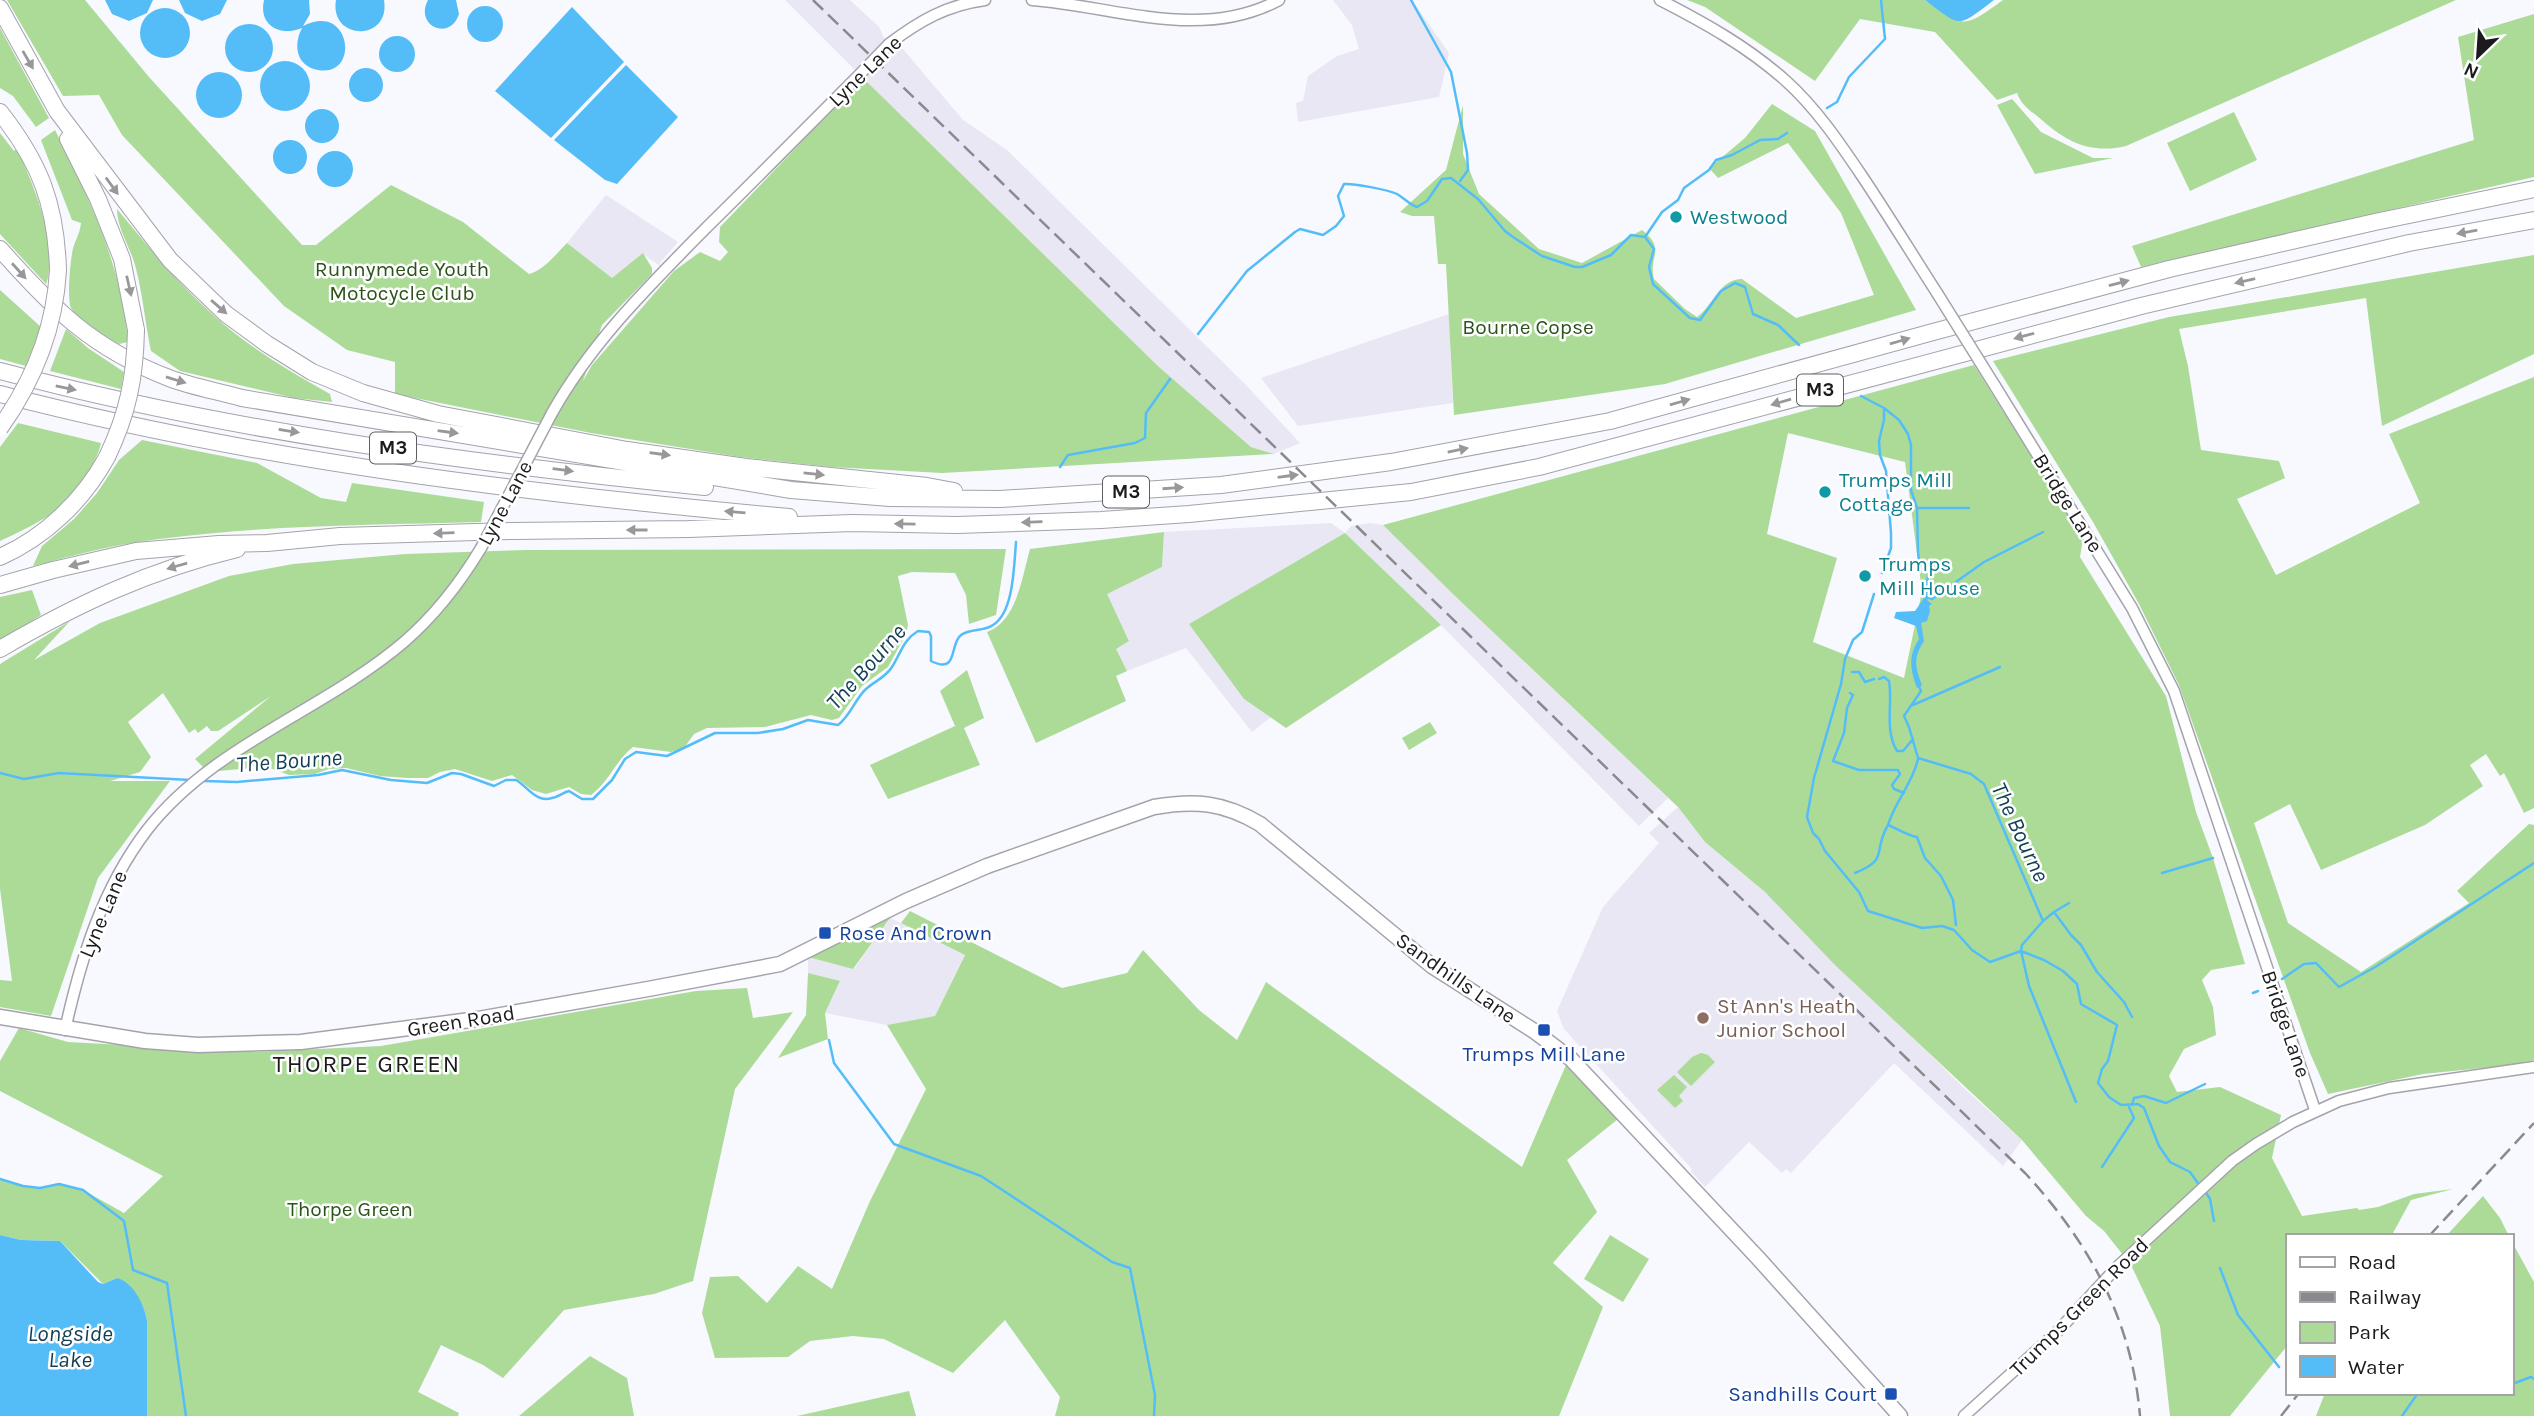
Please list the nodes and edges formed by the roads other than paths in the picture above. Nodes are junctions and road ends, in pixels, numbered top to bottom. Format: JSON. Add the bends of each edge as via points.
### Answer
{"nodes":[{"id":1,"x":985,"y":0,"type":"edge"},
{"id":2,"x":1032,"y":0,"type":"edge"},
{"id":3,"x":1279,"y":0,"type":"edge"},
{"id":4,"x":1660,"y":0,"type":"edge"},
{"id":5,"x":0,"y":8,"type":"edge"},
{"id":6,"x":57,"y":111,"type":"junction"},
{"id":7,"x":0,"y":112,"type":"edge"},
{"id":8,"x":2534,"y":189,"type":"edge"},
{"id":9,"x":2534,"y":220,"type":"edge"},
{"id":10,"x":0,"y":250,"type":"edge"},
{"id":11,"x":0,"y":371,"type":"edge"},
{"id":12,"x":0,"y":394,"type":"edge"},
{"id":13,"x":0,"y":428,"type":"edge"},
{"id":14,"x":791,"y":490,"type":"junction"},
{"id":15,"x":1000,"y":499,"type":"junction"},
{"id":16,"x":852,"y":523,"type":"junction"},
{"id":17,"x":267,"y":542,"type":"junction"},
{"id":18,"x":0,"y":557,"type":"edge"},
{"id":19,"x":0,"y":585,"type":"edge"},
{"id":20,"x":0,"y":649,"type":"edge"},
{"id":21,"x":906,"y":901,"type":"joint"},
{"id":22,"x":0,"y":1017,"type":"edge"},
{"id":23,"x":65,"y":1030,"type":"junction"},
{"id":24,"x":2534,"y":1067,"type":"edge"},
{"id":25,"x":2315,"y":1110,"type":"junction"},
{"id":26,"x":1900,"y":1416,"type":"edge"},
{"id":27,"x":1964,"y":1416,"type":"edge"}],
"edges":[{"from":1,"to":23,"type":"street","name":"Lyne Lane","bridge":true,"via":[[938,12],[889,44],[607,331],[552,413],[481,548],[456,586],[403,642],[234,753],[189,787],[148,828],[115,879],[89,938]]},
{"from":2,"to":3,"type":"street","via":[[1200,21],[1245,14]]},
{"from":4,"to":25,"type":"street","name":"Bridge Lane","bridge":true,"via":[[1747,49],[1787,82],[1836,137],[2132,608],[2174,691]]},
{"from":5,"to":6,"type":"highway","one_way":true},
{"from":6,"to":15,"type":"highway","one_way":true,"via":[[162,251],[196,288],[267,344],[312,372],[363,393],[438,414],[627,450]]},
{"from":6,"to":18,"type":"highway","one_way":true,"bridge":true,"via":[[122,259],[136,330],[136,359],[120,427],[107,457],[77,501],[31,540]]},
{"from":7,"to":13,"type":"highway","bridge":true,"via":[[23,141],[44,183],[54,220],[58,270],[53,317],[41,353]]},
{"from":15,"to":8,"type":"highway","number":"M3","one_way":true,"via":[[1221,485],[1391,462],[1610,421],[2169,269]]},
{"from":9,"to":16,"type":"highway","number":"M3","one_way":true,"via":[[2409,243],[2141,306],[1539,467],[1411,492],[1101,520]]},
{"from":10,"to":14,"type":"highway","one_way":true,"via":[[76,327],[124,358],[171,379],[305,410]]},
{"from":11,"to":14,"type":"highway","number":"M3","one_way":true,"via":[[233,422],[426,453],[746,491]]},
{"from":16,"to":12,"type":"highway","number":"M3","one_way":true,"via":[[466,483],[192,437]]},
{"from":14,"to":15,"type":"highway","number":"M3","via":[[890,498]]},
{"from":16,"to":17,"type":"highway","one_way":true,"via":[[340,536]]},
{"from":17,"to":19,"type":"highway","one_way":true,"via":[[136,551]]},
{"from":17,"to":20,"type":"highway","one_way":true,"via":[[140,578],[51,619]]},
{"from":21,"to":23,"type":"main road","name":"Green Road","via":[[780,964],[478,1019],[301,1042],[225,1045]]},
{"from":21,"to":26,"type":"main road","name":"Sandhills Lane","via":[[987,866],[1154,807],[1207,803],[1245,815],[1432,966],[1571,1059]]},
{"from":22,"to":23,"type":"main road","name":"Green Road"},
{"from":24,"to":25,"type":"street","via":[[2389,1088]]},
{"from":25,"to":27,"type":"street","name":"Trumps Green Road","via":[[2244,1152]]}]}
